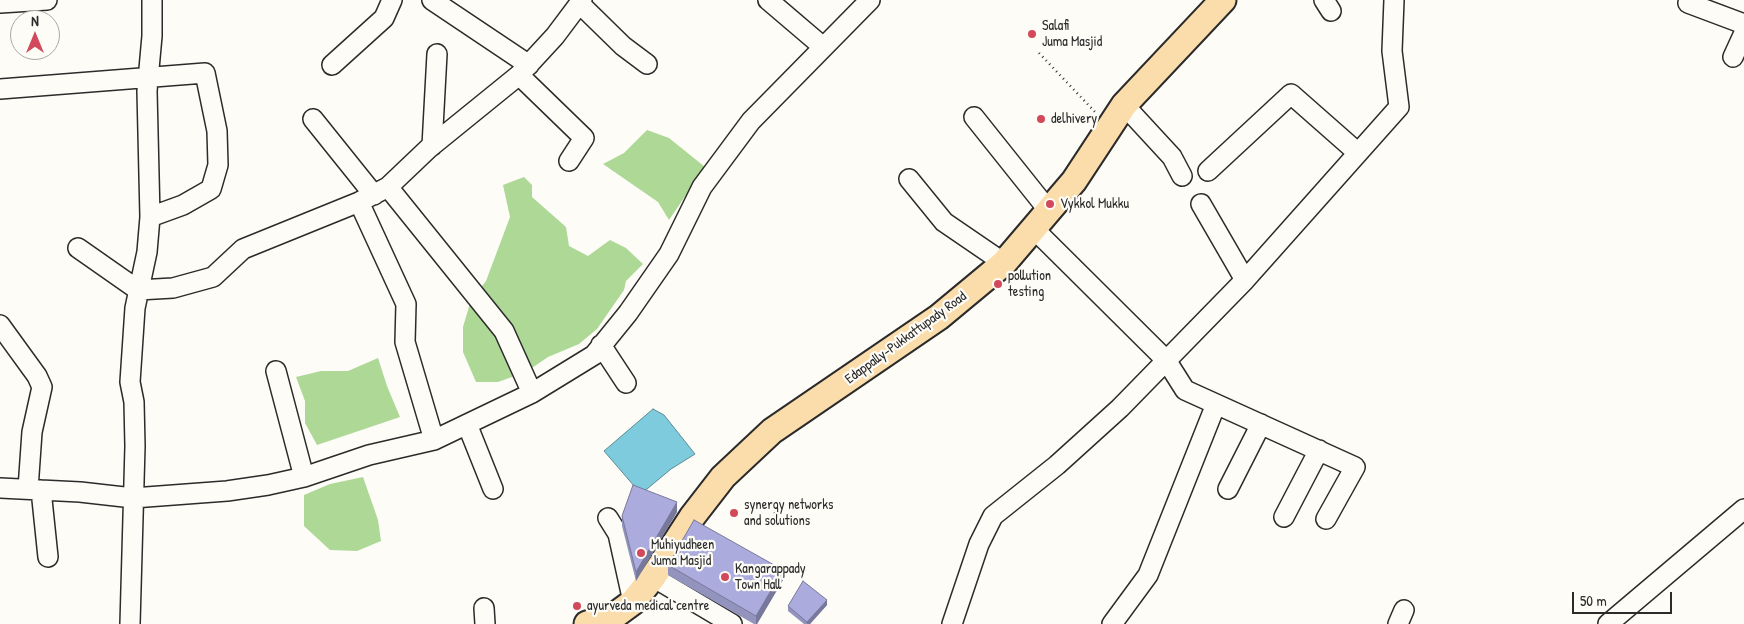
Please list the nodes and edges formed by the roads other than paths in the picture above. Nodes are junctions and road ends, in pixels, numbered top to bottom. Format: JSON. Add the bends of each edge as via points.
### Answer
{"nodes":[{"id":1,"x":47,"y":0,"type":"edge"},
{"id":2,"x":152,"y":0,"type":"edge"},
{"id":3,"x":392,"y":0,"type":"edge"},
{"id":4,"x":432,"y":0,"type":"edge"},
{"id":5,"x":768,"y":0,"type":"edge"},
{"id":6,"x":870,"y":0,"type":"edge"},
{"id":7,"x":1223,"y":0,"type":"edge"},
{"id":8,"x":1394,"y":0,"type":"edge"},
{"id":9,"x":581,"y":2,"type":"edge"},
{"id":10,"x":0,"y":3,"type":"edge"},
{"id":11,"x":1688,"y":3,"type":"dead end"},
{"id":12,"x":1744,"y":24,"type":"edge"},
{"id":13,"x":1744,"y":33,"type":"edge"},
{"id":14,"x":822,"y":46,"type":"junction"},
{"id":15,"x":437,"y":54,"type":"dead end"},
{"id":16,"x":1734,"y":57,"type":"dead end"},
{"id":17,"x":647,"y":64,"type":"dead end"},
{"id":18,"x":332,"y":65,"type":"dead end"},
{"id":19,"x":524,"y":70,"type":"junction"},
{"id":20,"x":148,"y":76,"type":"junction"},
{"id":21,"x":0,"y":89,"type":"edge"},
{"id":22,"x":1124,"y":105,"type":"junction"},
{"id":23,"x":974,"y":118,"type":"dead end"},
{"id":24,"x":313,"y":119,"type":"dead end"},
{"id":25,"x":432,"y":146,"type":"junction"},
{"id":26,"x":1358,"y":153,"type":"junction"},
{"id":27,"x":569,"y":160,"type":"dead end"},
{"id":28,"x":1208,"y":171,"type":"dead end"},
{"id":29,"x":1182,"y":176,"type":"dead end"},
{"id":30,"x":909,"y":179,"type":"dead end"},
{"id":31,"x":374,"y":195,"type":"junction"},
{"id":32,"x":1201,"y":204,"type":"dead end"},
{"id":33,"x":150,"y":217,"type":"junction"},
{"id":34,"x":1042,"y":220,"type":"junction"},
{"id":35,"x":78,"y":248,"type":"dead end"},
{"id":36,"x":1004,"y":263,"type":"junction"},
{"id":37,"x":1245,"y":280,"type":"junction"},
{"id":38,"x":138,"y":290,"type":"junction"},
{"id":39,"x":0,"y":325,"type":"edge"},
{"id":40,"x":602,"y":345,"type":"junction"},
{"id":41,"x":1166,"y":360,"type":"junction"},
{"id":42,"x":276,"y":372,"type":"dead end"},
{"id":43,"x":626,"y":383,"type":"dead end"},
{"id":44,"x":532,"y":392,"type":"junction"},
{"id":45,"x":1216,"y":404,"type":"junction"},
{"id":46,"x":467,"y":424,"type":"junction"},
{"id":47,"x":1261,"y":424,"type":"junction"},
{"id":48,"x":434,"y":440,"type":"junction"},
{"id":49,"x":1319,"y":450,"type":"junction"},
{"id":50,"x":304,"y":477,"type":"junction"},
{"id":51,"x":0,"y":488,"type":"edge"},
{"id":52,"x":35,"y":489,"type":"junction"},
{"id":53,"x":493,"y":489,"type":"dead end"},
{"id":54,"x":1228,"y":489,"type":"dead end"},
{"id":55,"x":133,"y":498,"type":"junction"},
{"id":56,"x":1744,"y":509,"type":"edge"},
{"id":57,"x":1284,"y":517,"type":"dead end"},
{"id":58,"x":608,"y":518,"type":"dead end"},
{"id":59,"x":1326,"y":519,"type":"dead end"},
{"id":60,"x":48,"y":557,"type":"dead end"},
{"id":61,"x":653,"y":577,"type":"junction"},
{"id":62,"x":633,"y":602,"type":"junction"},
{"id":63,"x":130,"y":624,"type":"edge"},
{"id":64,"x":587,"y":624,"type":"edge"},
{"id":65,"x":732,"y":624,"type":"edge"},
{"id":66,"x":952,"y":624,"type":"edge"},
{"id":67,"x":1112,"y":624,"type":"edge"},
{"id":68,"x":1608,"y":624,"type":"edge"}],
"edges":[{"from":1,"to":10,"type":"street"},
{"from":2,"to":20,"type":"street"},
{"from":3,"to":18,"type":"street","via":[[384,18]]},
{"from":4,"to":19,"type":"street"},
{"from":5,"to":14,"type":"street"},
{"from":6,"to":14,"type":"street"},
{"from":7,"to":22,"type":"main road","name":"Edappally-Pukkattupady Road"},
{"from":8,"to":26,"type":"street","via":[[1392,51],[1399,107]]},
{"from":9,"to":17,"type":"street","via":[[623,46]]},
{"from":9,"to":19,"type":"street"},
{"from":11,"to":12,"type":"street"},
{"from":13,"to":16,"type":"street"},
{"from":14,"to":40,"type":"street","via":[[751,121],[702,187],[669,254]]},
{"from":15,"to":25,"type":"street"},
{"from":19,"to":25,"type":"street"},
{"from":19,"to":27,"type":"street","via":[[584,138]]},
{"from":20,"to":21,"type":"street"},
{"from":20,"to":33,"type":"street"},
{"from":20,"to":33,"type":"street","via":[[205,73],[217,131],[218,165],[211,189]]},
{"from":22,"to":29,"type":"street","via":[[1172,157]]},
{"from":22,"to":34,"type":"main road","name":"Edappally-Pukkattupady Road","via":[[1074,180]]},
{"from":23,"to":34,"type":"street"},
{"from":24,"to":31,"type":"street"},
{"from":25,"to":31,"type":"street"},
{"from":26,"to":28,"type":"street","via":[[1291,94]]},
{"from":26,"to":37,"type":"street"},
{"from":30,"to":36,"type":"street","via":[[944,222]]},
{"from":31,"to":38,"type":"street","via":[[243,249],[220,272],[205,280],[173,288]]},
{"from":31,"to":44,"type":"street","via":[[504,331]]},
{"from":31,"to":48,"type":"street","via":[[406,304],[405,342]]},
{"from":32,"to":37,"type":"street"},
{"from":33,"to":38,"type":"street","via":[[147,252]]},
{"from":34,"to":36,"type":"main road","name":"Edappally-Pukkattupady Road"},
{"from":34,"to":41,"type":"street"},
{"from":35,"to":38,"type":"street"},
{"from":36,"to":61,"type":"main road","name":"Edappally-Pukkattupady Road","via":[[940,317],[772,431],[722,477]]},
{"from":37,"to":41,"type":"street"},
{"from":38,"to":55,"type":"street","via":[[130,382],[134,402]]},
{"from":39,"to":52,"type":"street","via":[[38,376],[42,387],[32,432]]},
{"from":40,"to":43,"type":"street"},
{"from":40,"to":44,"type":"street","via":[[594,355]]},
{"from":41,"to":45,"type":"street","via":[[1185,390]]},
{"from":41,"to":66,"type":"street","via":[[1120,408],[1057,465],[993,516],[979,544]]},
{"from":42,"to":50,"type":"street"},
{"from":44,"to":46,"type":"street"},
{"from":45,"to":47,"type":"street"},
{"from":45,"to":67,"type":"street","via":[[1148,575]]},
{"from":46,"to":48,"type":"street"},
{"from":46,"to":53,"type":"street"},
{"from":47,"to":49,"type":"street"},
{"from":47,"to":54,"type":"street"},
{"from":48,"to":50,"type":"street","via":[[369,454]]},
{"from":49,"to":57,"type":"street"},
{"from":49,"to":59,"type":"street","via":[[1355,467]]},
{"from":50,"to":55,"type":"street","via":[[227,491]]},
{"from":51,"to":52,"type":"street"},
{"from":52,"to":55,"type":"street"},
{"from":52,"to":60,"type":"street"},
{"from":55,"to":63,"type":"street"},
{"from":56,"to":68,"type":"street"},
{"from":58,"to":62,"type":"street","via":[[618,534]]},
{"from":61,"to":62,"type":"main road","name":"Edappally-Pukkattupady Road"},
{"from":61,"to":65,"type":"street"},
{"from":62,"to":64,"type":"main road","name":"Edappally-Pukkattupady Road","via":[[614,616]]}]}
